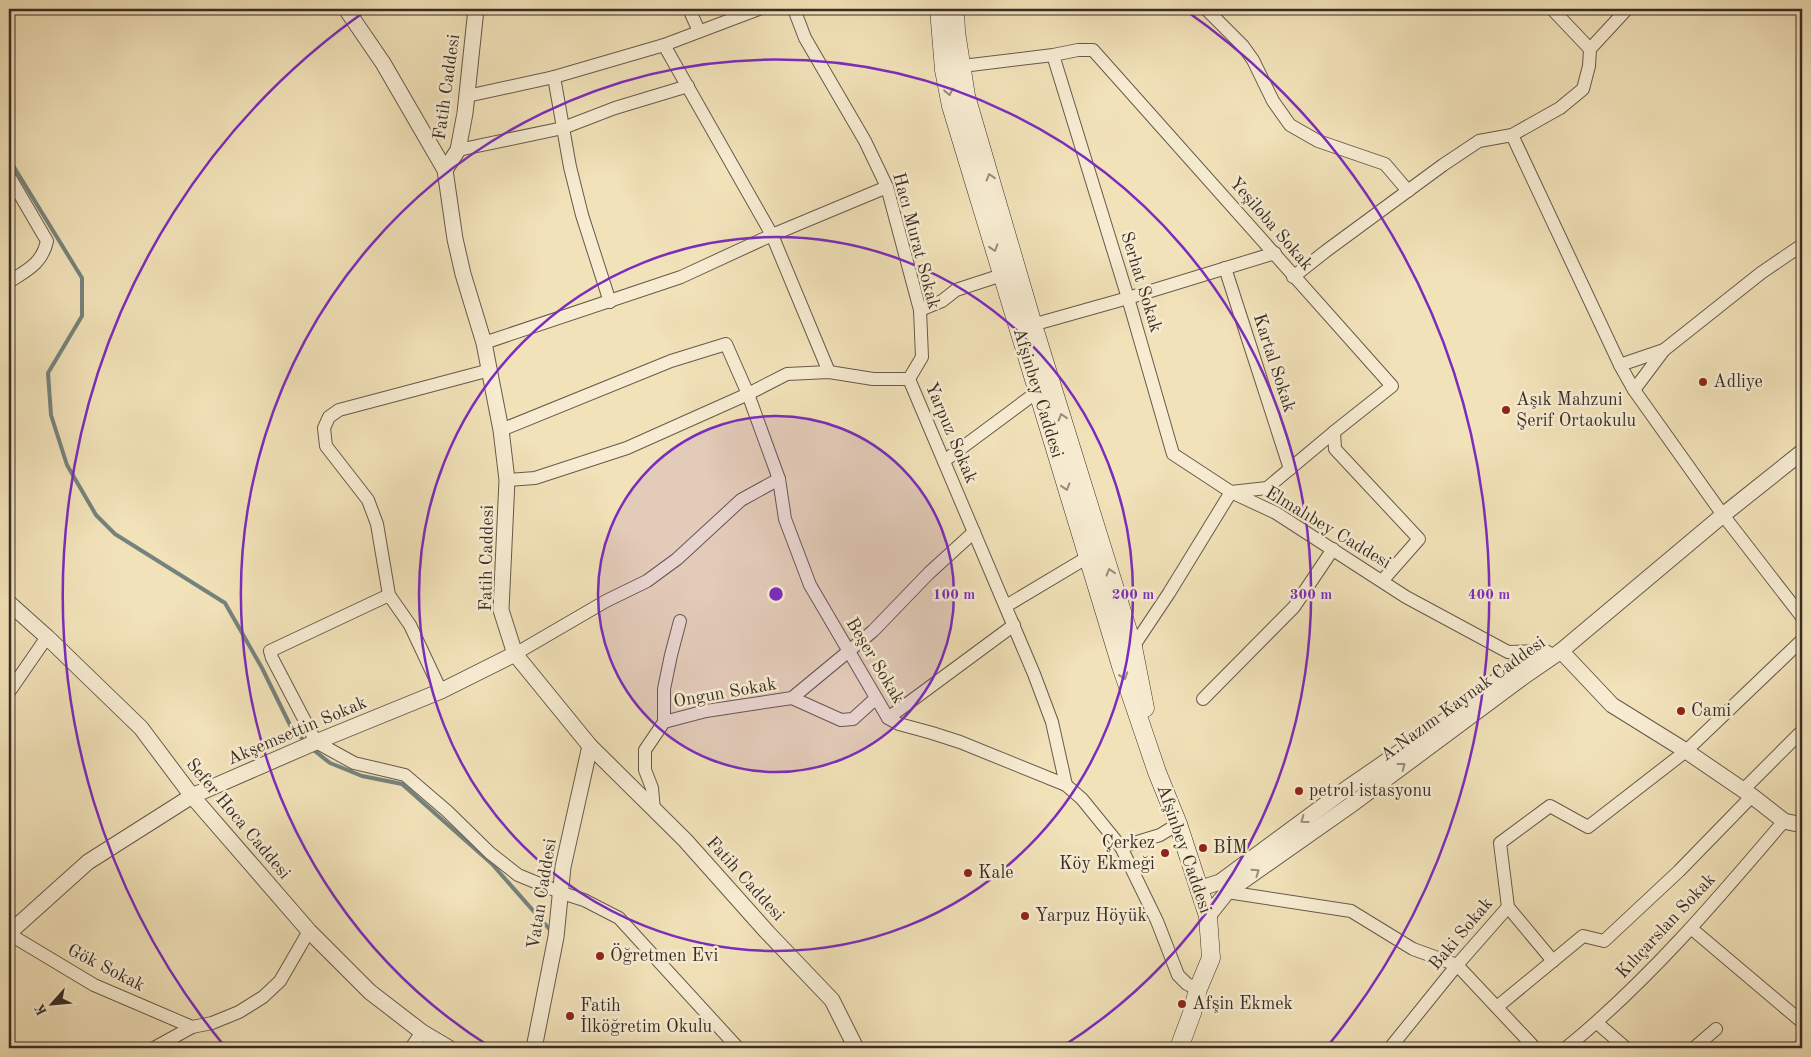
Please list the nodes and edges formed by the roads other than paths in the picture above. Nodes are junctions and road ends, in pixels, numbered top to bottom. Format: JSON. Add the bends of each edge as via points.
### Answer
{"nodes":[{"id":1,"x":346,"y":9,"type":"edge"},
{"id":2,"x":476,"y":9,"type":"edge"},
{"id":3,"x":689,"y":9,"type":"edge"},
{"id":4,"x":759,"y":9,"type":"edge"},
{"id":5,"x":794,"y":9,"type":"edge"},
{"id":6,"x":939,"y":9,"type":"edge"},
{"id":7,"x":955,"y":9,"type":"edge"},
{"id":8,"x":1206,"y":9,"type":"edge"},
{"id":9,"x":1552,"y":9,"type":"edge"},
{"id":10,"x":1627,"y":9,"type":"edge"},
{"id":11,"x":699,"y":31,"type":"junction"},
{"id":12,"x":664,"y":45,"type":"junction"},
{"id":13,"x":1590,"y":49,"type":"junction"},
{"id":14,"x":1053,"y":55,"type":"junction"},
{"id":15,"x":952,"y":68,"type":"junction"},
{"id":16,"x":554,"y":77,"type":"junction"},
{"id":17,"x":688,"y":86,"type":"junction"},
{"id":18,"x":467,"y":96,"type":"junction"},
{"id":19,"x":563,"y":128,"type":"junction"},
{"id":20,"x":1512,"y":135,"type":"junction"},
{"id":21,"x":458,"y":150,"type":"junction"},
{"id":22,"x":445,"y":170,"type":"junction"},
{"id":23,"x":9,"y":176,"type":"edge"},
{"id":24,"x":887,"y":187,"type":"junction"},
{"id":25,"x":1408,"y":191,"type":"junction"},
{"id":26,"x":772,"y":234,"type":"junction"},
{"id":27,"x":1802,"y":245,"type":"edge"},
{"id":28,"x":1275,"y":253,"type":"junction"},
{"id":29,"x":1224,"y":268,"type":"junction"},
{"id":30,"x":1002,"y":274,"type":"junction"},
{"id":31,"x":1294,"y":277,"type":"junction"},
{"id":32,"x":9,"y":282,"type":"edge"},
{"id":33,"x":1128,"y":298,"type":"junction"},
{"id":34,"x":610,"y":302,"type":"junction"},
{"id":35,"x":920,"y":310,"type":"junction"},
{"id":36,"x":1026,"y":327,"type":"junction"},
{"id":37,"x":484,"y":343,"type":"junction"},
{"id":38,"x":1664,"y":350,"type":"junction"},
{"id":39,"x":1620,"y":365,"type":"junction"},
{"id":40,"x":490,"y":370,"type":"junction"},
{"id":41,"x":829,"y":372,"type":"junction"},
{"id":42,"x":909,"y":380,"type":"junction"},
{"id":43,"x":1634,"y":390,"type":"junction"},
{"id":44,"x":1037,"y":392,"type":"junction"},
{"id":45,"x":748,"y":394,"type":"junction"},
{"id":46,"x":501,"y":430,"type":"junction"},
{"id":47,"x":1334,"y":432,"type":"junction"},
{"id":48,"x":1802,"y":452,"type":"edge"},
{"id":49,"x":944,"y":461,"type":"junction"},
{"id":50,"x":1290,"y":469,"type":"junction"},
{"id":51,"x":779,"y":479,"type":"junction"},
{"id":52,"x":507,"y":480,"type":"junction"},
{"id":53,"x":1267,"y":488,"type":"junction"},
{"id":54,"x":1231,"y":492,"type":"junction"},
{"id":55,"x":1276,"y":513,"type":"junction"},
{"id":56,"x":1723,"y":515,"type":"junction"},
{"id":57,"x":974,"y":532,"type":"junction"},
{"id":58,"x":1333,"y":549,"type":"junction"},
{"id":59,"x":1088,"y":557,"type":"junction"},
{"id":60,"x":1382,"y":581,"type":"junction"},
{"id":61,"x":390,"y":595,"type":"junction"},
{"id":62,"x":9,"y":603,"type":"edge"},
{"id":63,"x":1006,"y":606,"type":"junction"},
{"id":64,"x":1802,"y":617,"type":"edge"},
{"id":65,"x":680,"y":621,"type":"dead end"},
{"id":66,"x":1014,"y":625,"type":"junction"},
{"id":67,"x":47,"y":637,"type":"junction"},
{"id":68,"x":1802,"y":640,"type":"edge"},
{"id":69,"x":848,"y":650,"type":"junction"},
{"id":70,"x":1125,"y":650,"type":"junction"},
{"id":71,"x":1561,"y":651,"type":"junction"},
{"id":72,"x":515,"y":654,"type":"junction"},
{"id":73,"x":9,"y":692,"type":"edge"},
{"id":74,"x":441,"y":692,"type":"junction"},
{"id":75,"x":792,"y":698,"type":"junction"},
{"id":76,"x":875,"y":699,"type":"junction"},
{"id":77,"x":1203,"y":699,"type":"dead end"},
{"id":78,"x":888,"y":718,"type":"junction"},
{"id":79,"x":664,"y":722,"type":"junction"},
{"id":80,"x":1802,"y":731,"type":"edge"},
{"id":81,"x":316,"y":742,"type":"junction"},
{"id":82,"x":590,"y":746,"type":"junction"},
{"id":83,"x":1686,"y":751,"type":"junction"},
{"id":84,"x":1066,"y":785,"type":"junction"},
{"id":85,"x":1747,"y":793,"type":"junction"},
{"id":86,"x":192,"y":796,"type":"junction"},
{"id":87,"x":654,"y":810,"type":"junction"},
{"id":88,"x":1784,"y":821,"type":"junction"},
{"id":89,"x":1178,"y":824,"type":"junction"},
{"id":90,"x":1802,"y":824,"type":"edge"},
{"id":91,"x":1121,"y":847,"type":"junction"},
{"id":92,"x":1198,"y":889,"type":"junction"},
{"id":93,"x":1227,"y":892,"type":"junction"},
{"id":94,"x":562,"y":894,"type":"junction"},
{"id":95,"x":1508,"y":907,"type":"junction"},
{"id":96,"x":1208,"y":916,"type":"junction"},
{"id":97,"x":1692,"y":929,"type":"junction"},
{"id":98,"x":309,"y":931,"type":"junction"},
{"id":99,"x":9,"y":934,"type":"edge"},
{"id":100,"x":1553,"y":961,"type":"junction"},
{"id":101,"x":1457,"y":965,"type":"junction"},
{"id":102,"x":1198,"y":989,"type":"junction"},
{"id":103,"x":1497,"y":1007,"type":"junction"},
{"id":104,"x":1192,"y":1013,"type":"junction"},
{"id":105,"x":1802,"y":1022,"type":"edge"},
{"id":106,"x":1597,"y":1023,"type":"junction"},
{"id":107,"x":192,"y":1027,"type":"junction"},
{"id":108,"x":1716,"y":1028,"type":"dead end"},
{"id":109,"x":422,"y":1032,"type":"junction"},
{"id":110,"x":154,"y":1048,"type":"edge"},
{"id":111,"x":411,"y":1048,"type":"edge"},
{"id":112,"x":449,"y":1048,"type":"edge"},
{"id":113,"x":534,"y":1048,"type":"edge"},
{"id":114,"x":738,"y":1048,"type":"edge"},
{"id":115,"x":856,"y":1048,"type":"edge"},
{"id":116,"x":1179,"y":1048,"type":"edge"},
{"id":117,"x":1192,"y":1048,"type":"edge"},
{"id":118,"x":1390,"y":1048,"type":"edge"},
{"id":119,"x":1536,"y":1048,"type":"edge"},
{"id":120,"x":1566,"y":1048,"type":"edge"},
{"id":121,"x":1626,"y":1048,"type":"edge"},
{"id":122,"x":1694,"y":1048,"type":"edge"}],
"edges":[{"from":1,"to":22,"type":"street","via":[[383,63]]},
{"from":2,"to":18,"type":"street","name":"Fatih Caddesi"},
{"from":3,"to":11,"type":"street"},
{"from":4,"to":11,"type":"street"},
{"from":5,"to":24,"type":"street","name":"Hacı Murat Sokak","via":[[805,38],[865,141]]},
{"from":6,"to":15,"type":"main road","name":"Afşinbey Caddesi"},
{"from":7,"to":15,"type":"main road","name":"Afşinbey Caddesi"},
{"from":8,"to":25,"type":"street","via":[[1243,46],[1290,125],[1318,142],[1385,164]]},
{"from":9,"to":13,"type":"street"},
{"from":10,"to":13,"type":"street"},
{"from":11,"to":12,"type":"street"},
{"from":12,"to":16,"type":"street"},
{"from":12,"to":17,"type":"street"},
{"from":13,"to":20,"type":"street","via":[[1583,89],[1560,108]]},
{"from":14,"to":15,"type":"street","name":"Yeşiloba Sokak"},
{"from":14,"to":28,"type":"street","name":"Yeşiloba Sokak","via":[[1093,50]]},
{"from":14,"to":33,"type":"street","name":"Serhat Sokak"},
{"from":15,"to":30,"type":"main road","name":"Afşinbey Caddesi","one_way":true,"via":[[951,106]]},
{"from":36,"to":15,"type":"main road","name":"Afşinbey Caddesi","one_way":true,"via":[[966,96]]},
{"from":16,"to":18,"type":"street"},
{"from":16,"to":19,"type":"street"},
{"from":17,"to":19,"type":"street"},
{"from":17,"to":26,"type":"street"},
{"from":18,"to":21,"type":"street","name":"Fatih Caddesi"},
{"from":19,"to":21,"type":"street"},
{"from":19,"to":34,"type":"street","via":[[582,215]]},
{"from":20,"to":25,"type":"street","via":[[1479,141]]},
{"from":20,"to":39,"type":"street"},
{"from":21,"to":22,"type":"street","name":"Fatih Caddesi"},
{"from":22,"to":37,"type":"street","name":"Fatih Caddesi","via":[[463,274]]},
{"from":23,"to":32,"type":"street","via":[[47,241],[40,260]]},
{"from":24,"to":26,"type":"street"},
{"from":24,"to":35,"type":"street","name":"Hacı Murat Sokak"},
{"from":25,"to":31,"type":"street"},
{"from":26,"to":34,"type":"street","via":[[681,278]]},
{"from":26,"to":41,"type":"street"},
{"from":27,"to":38,"type":"street","via":[[1761,273]]},
{"from":28,"to":29,"type":"street"},
{"from":28,"to":31,"type":"street","name":"Yeşiloba Sokak"},
{"from":29,"to":33,"type":"street"},
{"from":29,"to":50,"type":"street","name":"Kartal Sokak"},
{"from":30,"to":35,"type":"street","via":[[956,290],[942,301]]},
{"from":30,"to":36,"type":"main road","name":"Afşinbey Caddesi"},
{"from":31,"to":47,"type":"street","name":"Yeşiloba Sokak","via":[[1392,386]]},
{"from":33,"to":36,"type":"street"},
{"from":33,"to":54,"type":"street","name":"Serhat Sokak","via":[[1173,454]]},
{"from":34,"to":37,"type":"street"},
{"from":35,"to":42,"type":"street","name":"Hacı Murat Sokak","via":[[922,357]]},
{"from":36,"to":44,"type":"main road","name":"Afşinbey Caddesi"},
{"from":70,"to":36,"type":"main road","name":"Afşinbey Caddesi","one_way":true},
{"from":37,"to":40,"type":"street","name":"Fatih Caddesi"},
{"from":38,"to":39,"type":"street"},
{"from":38,"to":43,"type":"street"},
{"from":39,"to":43,"type":"street"},
{"from":40,"to":46,"type":"street","name":"Fatih Caddesi"},
{"from":40,"to":61,"type":"street","via":[[339,410],[329,417],[324,428],[326,446],[368,500]]},
{"from":41,"to":42,"type":"street","name":"Yarpuz Sokak","via":[[873,379]]},
{"from":41,"to":45,"type":"street","name":"Yarpuz Sokak","via":[[787,374]]},
{"from":42,"to":49,"type":"street","name":"Yarpuz Sokak"},
{"from":43,"to":56,"type":"street"},
{"from":44,"to":49,"type":"street"},
{"from":44,"to":59,"type":"main road","name":"Afşinbey Caddesi","one_way":true},
{"from":45,"to":46,"type":"street","name":"Beşer Sokak","via":[[726,344],[672,361]]},
{"from":45,"to":51,"type":"street","name":"Beşer Sokak"},
{"from":45,"to":52,"type":"street","name":"Yarpuz Sokak","via":[[627,448],[535,478]]},
{"from":46,"to":52,"type":"street","name":"Fatih Caddesi"},
{"from":47,"to":50,"type":"street","name":"Yeşiloba Sokak"},
{"from":47,"to":60,"type":"street","via":[[1335,449],[1419,539]]},
{"from":48,"to":56,"type":"street"},
{"from":49,"to":57,"type":"street","name":"Yarpuz Sokak"},
{"from":50,"to":53,"type":"street","name":"Yeşiloba Sokak"},
{"from":51,"to":69,"type":"street","name":"Beşer Sokak","via":[[786,519],[810,585]]},
{"from":51,"to":72,"type":"street","via":[[741,500],[677,559],[647,581]]},
{"from":52,"to":72,"type":"street","name":"Fatih Caddesi","via":[[501,610]]},
{"from":53,"to":54,"type":"street"},
{"from":53,"to":55,"type":"street"},
{"from":54,"to":55,"type":"street","name":"Elmalıbey Caddesi"},
{"from":54,"to":70,"type":"street","via":[[1169,593]]},
{"from":55,"to":58,"type":"street","name":"Elmalıbey Caddesi"},
{"from":56,"to":64,"type":"street"},
{"from":56,"to":71,"type":"street"},
{"from":57,"to":63,"type":"street","name":"Yarpuz Sokak"},
{"from":57,"to":69,"type":"street","name":"Ongun Sokak","via":[[873,631]]},
{"from":58,"to":60,"type":"street","name":"Elmalıbey Caddesi"},
{"from":58,"to":77,"type":"street","via":[[1294,607]]},
{"from":59,"to":63,"type":"street"},
{"from":59,"to":70,"type":"main road","name":"Afşinbey Caddesi"},
{"from":60,"to":71,"type":"street","name":"Elmalıbey Caddesi","via":[[1508,652]]},
{"from":61,"to":74,"type":"street","via":[[410,625]]},
{"from":61,"to":81,"type":"street","via":[[270,651]]},
{"from":62,"to":67,"type":"street","name":"Sefer Hoca Caddesi"},
{"from":63,"to":66,"type":"street","name":"Yarpuz Sokak"},
{"from":65,"to":79,"type":"street","via":[[664,690]]},
{"from":66,"to":78,"type":"street"},
{"from":66,"to":84,"type":"street","name":"Yarpuz Sokak","via":[[1052,722]]},
{"from":67,"to":73,"type":"street"},
{"from":67,"to":86,"type":"street","name":"Sefer Hoca Caddesi","via":[[140,728]]},
{"from":68,"to":83,"type":"street"},
{"from":69,"to":75,"type":"street","name":"Ongun Sokak"},
{"from":69,"to":76,"type":"street","name":"Beşer Sokak"},
{"from":70,"to":89,"type":"main road","name":"Afşinbey Caddesi","via":[[1157,772]]},
{"from":71,"to":83,"type":"street","via":[[1612,705]]},
{"from":71,"to":92,"type":"street","name":"A.Nazım Kaynak Caddesi","one_way":true,"via":[[1519,662],[1455,714],[1220,882]]},
{"from":93,"to":71,"type":"street","name":"A.Nazım Kaynak Caddesi","one_way":true},
{"from":72,"to":74,"type":"street","name":"Akşemsettin Sokak"},
{"from":72,"to":82,"type":"street","name":"Fatih Caddesi"},
{"from":74,"to":81,"type":"street","name":"Akşemsettin Sokak"},
{"from":75,"to":76,"type":"street","via":[[841,720],[853,719]]},
{"from":75,"to":79,"type":"street","name":"Ongun Sokak","via":[[706,711]]},
{"from":76,"to":78,"type":"street","name":"Beşer Sokak"},
{"from":78,"to":84,"type":"street","name":"Beşer Sokak"},
{"from":79,"to":87,"type":"street","name":"Ongun Sokak","via":[[644,750]]},
{"from":80,"to":85,"type":"street"},
{"from":81,"to":86,"type":"street","name":"Akşemsettin Sokak"},
{"from":81,"to":94,"type":"street","via":[[354,763],[405,775],[518,875]]},
{"from":82,"to":87,"type":"street","name":"Fatih Caddesi"},
{"from":82,"to":94,"type":"street","name":"Vatan Caddesi","via":[[563,867]]},
{"from":83,"to":85,"type":"street"},
{"from":83,"to":95,"type":"street","name":"Baki Sokak","via":[[1588,827],[1550,806],[1500,843]]},
{"from":84,"to":91,"type":"street","name":"Beşer Sokak"},
{"from":85,"to":88,"type":"street"},
{"from":85,"to":100,"type":"street","via":[[1679,871],[1604,941],[1583,936]]},
{"from":86,"to":98,"type":"street","name":"Sefer Hoca Caddesi"},
{"from":86,"to":99,"type":"street","name":"Akşemsettin Sokak","via":[[88,862]]},
{"from":87,"to":115,"type":"street","name":"Fatih Caddesi","via":[[832,1000]]},
{"from":88,"to":90,"type":"street"},
{"from":88,"to":97,"type":"street","name":"Kılıçarslan Sokak"},
{"from":89,"to":91,"type":"street","via":[[1160,835]]},
{"from":89,"to":92,"type":"main road","name":"Afşinbey Caddesi"},
{"from":91,"to":102,"type":"street","name":"Beşer Sokak","via":[[1157,921],[1178,975]]},
{"from":92,"to":96,"type":"main road","name":"Afşinbey Caddesi"},
{"from":93,"to":96,"type":"street","name":"A.Nazım Kaynak Caddesi"},
{"from":93,"to":101,"type":"street","via":[[1351,912],[1414,949]]},
{"from":94,"to":113,"type":"street","name":"Vatan Caddesi"},
{"from":94,"to":114,"type":"street","via":[[584,900],[619,918]]},
{"from":95,"to":100,"type":"street"},
{"from":95,"to":101,"type":"street","name":"Baki Sokak"},
{"from":96,"to":102,"type":"main road","name":"Afşinbey Caddesi","via":[[1211,958]]},
{"from":97,"to":105,"type":"street"},
{"from":97,"to":106,"type":"street","name":"Kılıçarslan Sokak"},
{"from":98,"to":107,"type":"street","via":[[280,981],[262,997],[239,1012]]},
{"from":98,"to":109,"type":"street","name":"Sefer Hoca Caddesi","via":[[370,992]]},
{"from":99,"to":107,"type":"street","name":"Gök Sokak","via":[[94,985]]},
{"from":100,"to":103,"type":"street"},
{"from":101,"to":103,"type":"street"},
{"from":101,"to":118,"type":"street","name":"Baki Sokak"},
{"from":102,"to":104,"type":"main road","name":"Afşinbey Caddesi"},
{"from":103,"to":119,"type":"street"},
{"from":104,"to":116,"type":"main road"},
{"from":104,"to":117,"type":"main road"},
{"from":106,"to":120,"type":"street","name":"Kılıçarslan Sokak"},
{"from":106,"to":121,"type":"street"},
{"from":107,"to":110,"type":"street"},
{"from":108,"to":122,"type":"street"},
{"from":109,"to":111,"type":"street"},
{"from":109,"to":112,"type":"street","name":"Sefer Hoca Caddesi"}]}
